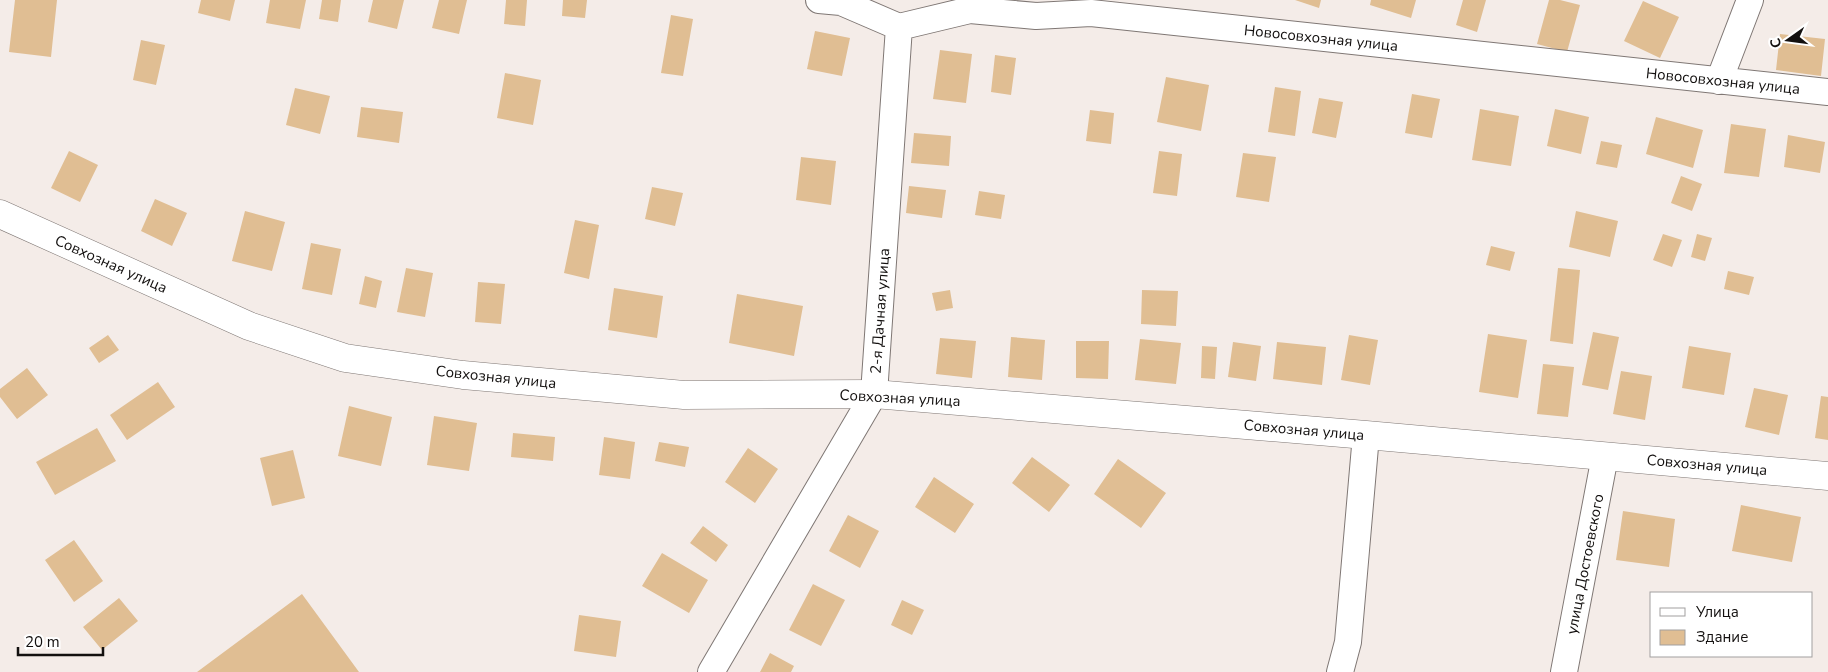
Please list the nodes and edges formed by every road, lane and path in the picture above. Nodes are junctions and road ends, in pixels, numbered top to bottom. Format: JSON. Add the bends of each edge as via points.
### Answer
{"nodes":[{"id":1,"x":819,"y":0,"type":"edge"},
{"id":2,"x":1750,"y":0,"type":"edge"},
{"id":3,"x":854,"y":4,"type":"edge"},
{"id":4,"x":1094,"y":6,"type":"edge"},
{"id":5,"x":899,"y":27,"type":"junction"},
{"id":6,"x":1719,"y":81,"type":"junction"},
{"id":7,"x":1828,"y":92,"type":"edge"},
{"id":8,"x":0,"y":214,"type":"edge"},
{"id":9,"x":874,"y":394,"type":"junction"},
{"id":10,"x":1366,"y":435,"type":"junction"},
{"id":11,"x":1605,"y":456,"type":"junction"},
{"id":12,"x":1828,"y":476,"type":"edge"},
{"id":13,"x":711,"y":672,"type":"edge"},
{"id":14,"x":1340,"y":672,"type":"edge"},
{"id":15,"x":1564,"y":672,"type":"edge"}],
"edges":[{"from":1,"to":3,"type":"street"},
{"from":2,"to":6,"type":"street"},
{"from":3,"to":5,"type":"street"},
{"from":4,"to":5,"type":"street","name":"Новосовхозная улица","via":[[1036,16],[970,10]]},
{"from":4,"to":6,"type":"street","name":"Новосовхозная улица"},
{"from":5,"to":9,"type":"street","name":"2-я Дачная улица"},
{"from":6,"to":7,"type":"street","name":"Новосовхозная улица"},
{"from":8,"to":9,"type":"street","name":"Совхозная улица","via":[[249,326],[345,358],[463,375],[684,395]]},
{"from":9,"to":10,"type":"street","name":"Совхозная улица"},
{"from":9,"to":13,"type":"street","name":"2-я Дачная улица"},
{"from":10,"to":11,"type":"street","name":"Совхозная улица"},
{"from":10,"to":14,"type":"street","via":[[1348,642]]},
{"from":11,"to":12,"type":"street","name":"Совхозная улица"},
{"from":11,"to":15,"type":"street","name":"улица Достоевского"}]}
